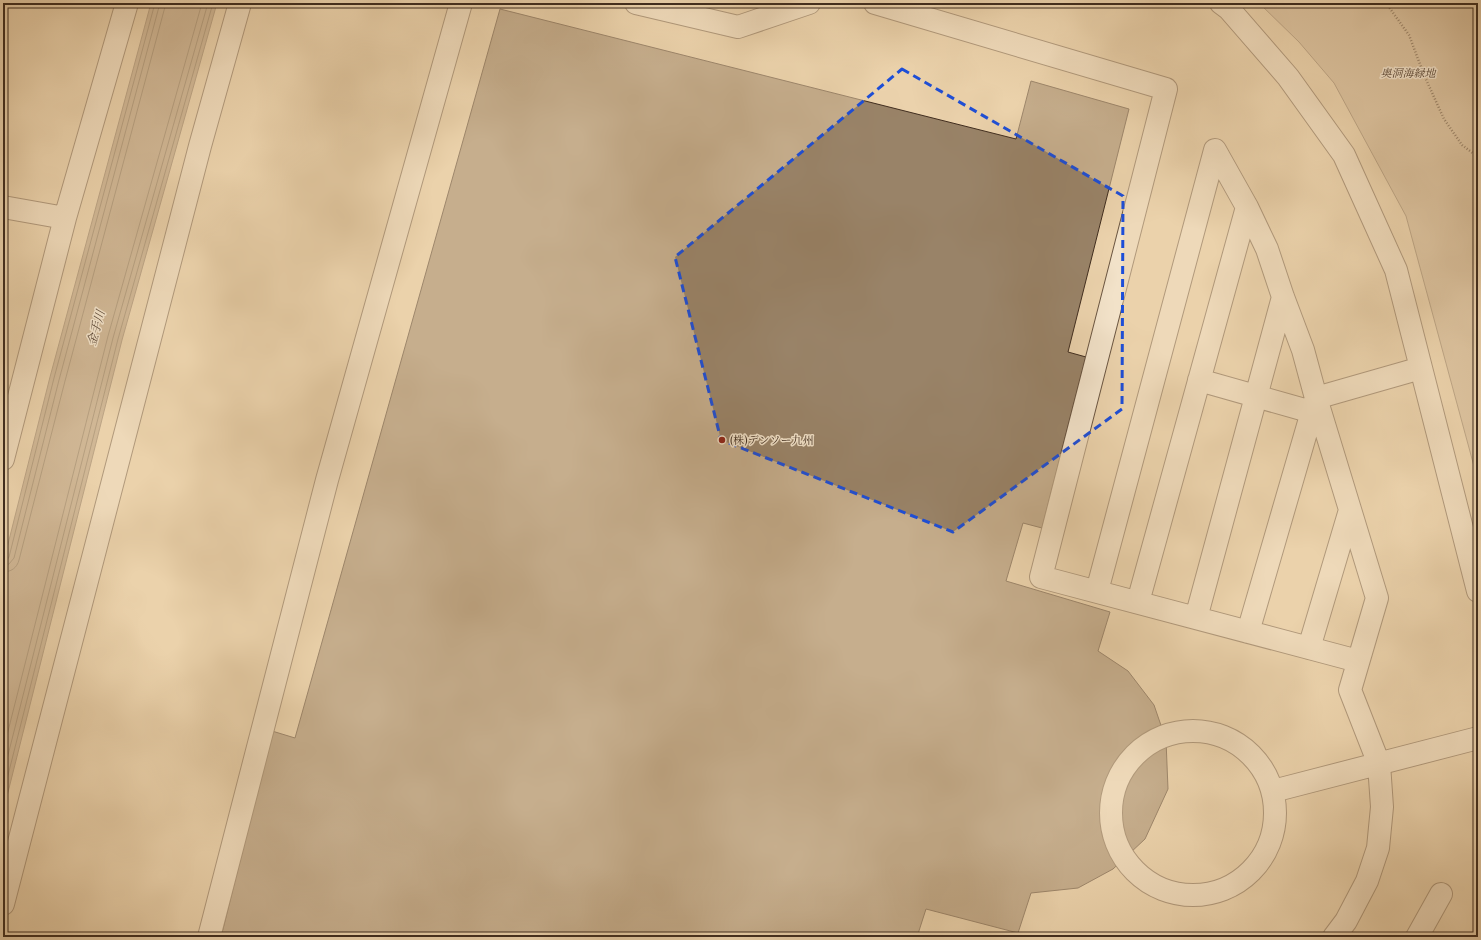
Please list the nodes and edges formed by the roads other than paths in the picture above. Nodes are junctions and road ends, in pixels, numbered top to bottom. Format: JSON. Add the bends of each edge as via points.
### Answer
{"nodes":[{"id":1,"x":127,"y":3,"type":"edge"},
{"id":2,"x":240,"y":3,"type":"edge"},
{"id":3,"x":461,"y":3,"type":"edge"},
{"id":4,"x":636,"y":3,"type":"edge"},
{"id":5,"x":809,"y":3,"type":"edge"},
{"id":6,"x":875,"y":3,"type":"edge"},
{"id":7,"x":1221,"y":3,"type":"edge"},
{"id":8,"x":3,"y":207,"type":"edge"},
{"id":9,"x":1246,"y":207,"type":"junction"},
{"id":10,"x":65,"y":218,"type":"junction"},
{"id":11,"x":1283,"y":297,"type":"junction"},
{"id":12,"x":1421,"y":368,"type":"junction"},
{"id":13,"x":1199,"y":380,"type":"junction"},
{"id":14,"x":1255,"y":395,"type":"junction"},
{"id":15,"x":1314,"y":405,"type":"junction"},
{"id":16,"x":3,"y":459,"type":"edge"},
{"id":17,"x":1350,"y":510,"type":"junction"},
{"id":18,"x":1097,"y":591,"type":"junction"},
{"id":19,"x":1478,"y":591,"type":"edge"},
{"id":20,"x":1138,"y":602,"type":"junction"},
{"id":21,"x":1196,"y":618,"type":"junction"},
{"id":22,"x":1248,"y":632,"type":"junction"},
{"id":23,"x":1309,"y":648,"type":"junction"},
{"id":24,"x":1358,"y":661,"type":"junction"},
{"id":25,"x":1478,"y":738,"type":"edge"},
{"id":26,"x":1379,"y":764,"type":"junction"},
{"id":27,"x":1273,"y":792,"type":"junction"},
{"id":28,"x":1440,"y":894,"type":"dead end"},
{"id":29,"x":3,"y":904,"type":"edge"},
{"id":30,"x":209,"y":937,"type":"edge"},
{"id":31,"x":1334,"y":937,"type":"edge"},
{"id":32,"x":1416,"y":937,"type":"edge"}],
"edges":[{"from":1,"to":10,"type":"street"},
{"from":2,"to":29,"type":"street","via":[[200,146]]},
{"from":3,"to":30,"type":"street","via":[[327,480]]},
{"from":4,"to":5,"type":"street","via":[[738,27]]},
{"from":6,"to":18,"type":"street","via":[[1166,89],[1041,577]]},
{"from":7,"to":12,"type":"street","via":[[1288,77],[1344,155],[1396,270]]},
{"from":8,"to":10,"type":"street"},
{"from":9,"to":11,"type":"street","via":[[1267,249]]},
{"from":9,"to":13,"type":"street"},
{"from":9,"to":18,"type":"street","via":[[1215,150]]},
{"from":10,"to":16,"type":"street"},
{"from":11,"to":14,"type":"street"},
{"from":11,"to":15,"type":"street","via":[[1303,350]]},
{"from":12,"to":15,"type":"street"},
{"from":12,"to":19,"type":"street"},
{"from":13,"to":14,"type":"street"},
{"from":13,"to":20,"type":"street"},
{"from":14,"to":15,"type":"street"},
{"from":14,"to":21,"type":"street"},
{"from":15,"to":17,"type":"street"},
{"from":15,"to":22,"type":"street"},
{"from":17,"to":23,"type":"street"},
{"from":17,"to":24,"type":"street","via":[[1377,598]]},
{"from":18,"to":20,"type":"street"},
{"from":20,"to":21,"type":"street"},
{"from":21,"to":22,"type":"street"},
{"from":22,"to":23,"type":"street"},
{"from":23,"to":24,"type":"street"},
{"from":24,"to":26,"type":"street","via":[[1350,690]]},
{"from":25,"to":26,"type":"street"},
{"from":26,"to":27,"type":"street"},
{"from":26,"to":31,"type":"street","via":[[1382,807],[1378,848],[1367,881],[1346,921]]},
{"from":27,"to":27,"type":"street","via":[[1275,824],[1264,854],[1243,878],[1214,893],[1182,894],[1152,884],[1127,863],[1113,834],[1112,801],[1122,771],[1144,747],[1173,733],[1205,731],[1235,741],[1259,762]]},
{"from":28,"to":32,"type":"street"}]}
